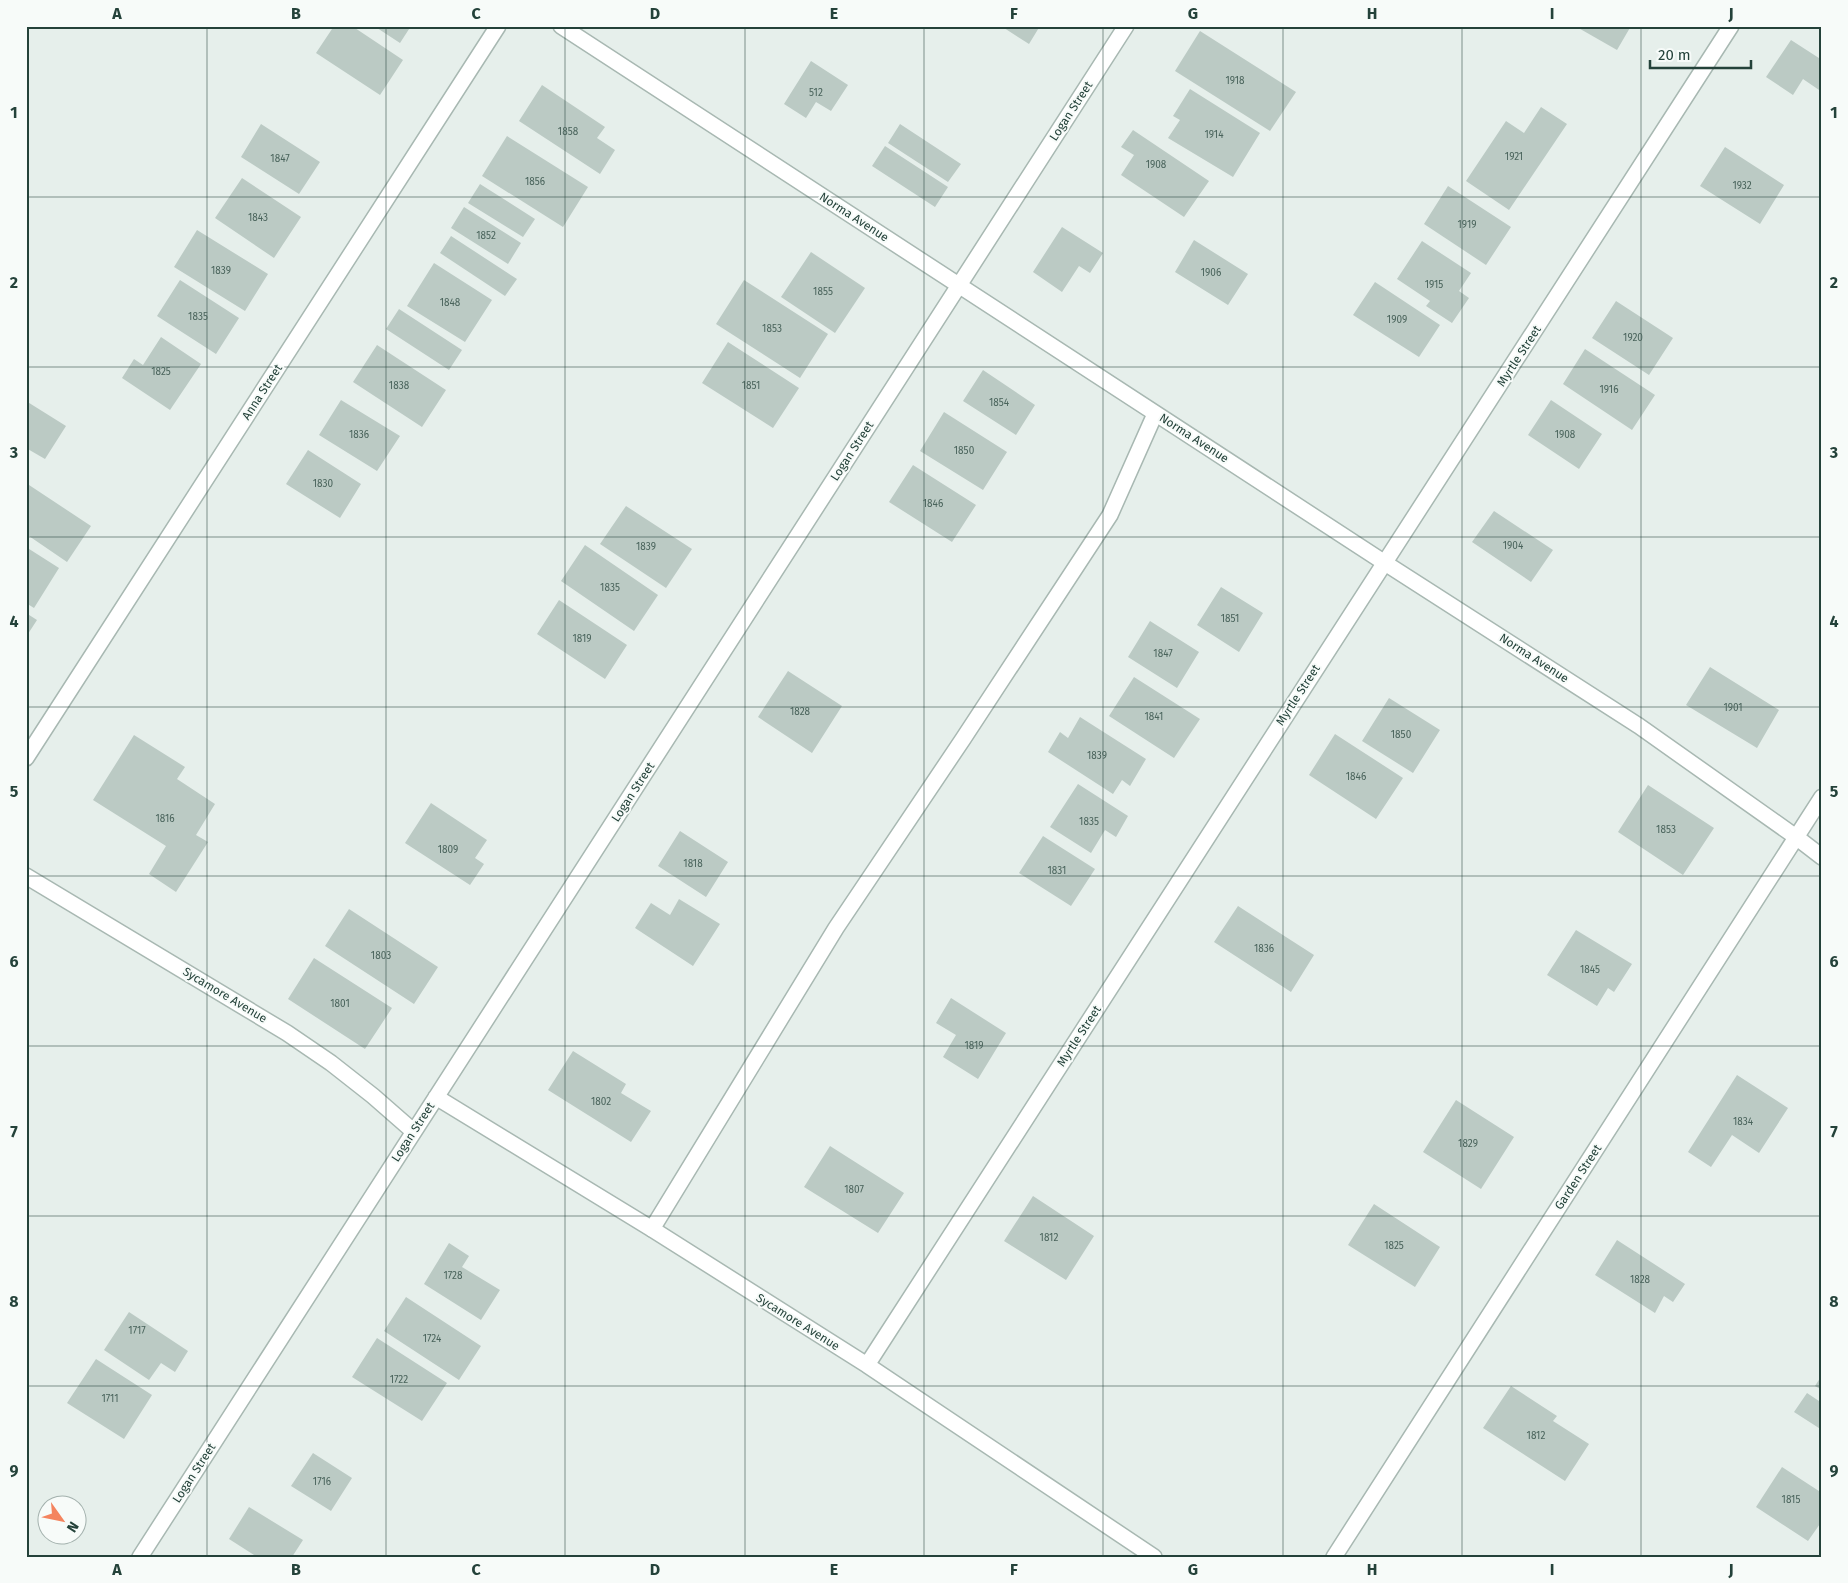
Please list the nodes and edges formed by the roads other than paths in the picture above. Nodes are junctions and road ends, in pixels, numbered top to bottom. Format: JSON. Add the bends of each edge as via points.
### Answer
{"nodes":[{"id":1,"x":498,"y":26,"type":"edge"},
{"id":2,"x":561,"y":26,"type":"edge"},
{"id":3,"x":1126,"y":26,"type":"edge"},
{"id":4,"x":1731,"y":26,"type":"edge"},
{"id":5,"x":959,"y":285,"type":"junction"},
{"id":6,"x":1156,"y":414,"type":"junction"},
{"id":7,"x":1385,"y":564,"type":"junction"},
{"id":8,"x":26,"y":758,"type":"edge"},
{"id":9,"x":1822,"y":797,"type":"edge"},
{"id":10,"x":1796,"y":836,"type":"junction"},
{"id":11,"x":1822,"y":857,"type":"edge"},
{"id":12,"x":26,"y":876,"type":"edge"},
{"id":13,"x":436,"y":1098,"type":"junction"},
{"id":14,"x":413,"y":1131,"type":"junction"},
{"id":15,"x":652,"y":1229,"type":"junction"},
{"id":16,"x":867,"y":1365,"type":"junction"},
{"id":17,"x":140,"y":1557,"type":"edge"},
{"id":18,"x":1154,"y":1557,"type":"edge"},
{"id":19,"x":1334,"y":1557,"type":"edge"}],
"edges":[{"from":1,"to":8,"type":"street","name":"Anna Street"},
{"from":2,"to":5,"type":"street","name":"Norma Avenue"},
{"from":3,"to":5,"type":"street","name":"Logan Street"},
{"from":4,"to":7,"type":"street","name":"Myrtle Street"},
{"from":5,"to":6,"type":"street","name":"Norma Avenue"},
{"from":5,"to":13,"type":"street","name":"Logan Street"},
{"from":6,"to":7,"type":"street","name":"Norma Avenue"},
{"from":6,"to":15,"type":"street","via":[[1110,515],[836,928]]},
{"from":7,"to":10,"type":"street","name":"Norma Avenue","via":[[1640,726]]},
{"from":7,"to":16,"type":"street","name":"Myrtle Street"},
{"from":9,"to":10,"type":"street","name":"Garden Street"},
{"from":10,"to":11,"type":"street","name":"Norma Avenue"},
{"from":10,"to":19,"type":"street","name":"Garden Street"},
{"from":12,"to":14,"type":"street","name":"Sycamore Avenue","via":[[287,1032],[345,1074]]},
{"from":13,"to":14,"type":"street","name":"Logan Street"},
{"from":13,"to":15,"type":"street","name":"Sycamore Avenue"},
{"from":14,"to":17,"type":"street","name":"Logan Street"},
{"from":15,"to":16,"type":"street","name":"Sycamore Avenue"},
{"from":16,"to":18,"type":"street","name":"Sycamore Avenue"}]}
